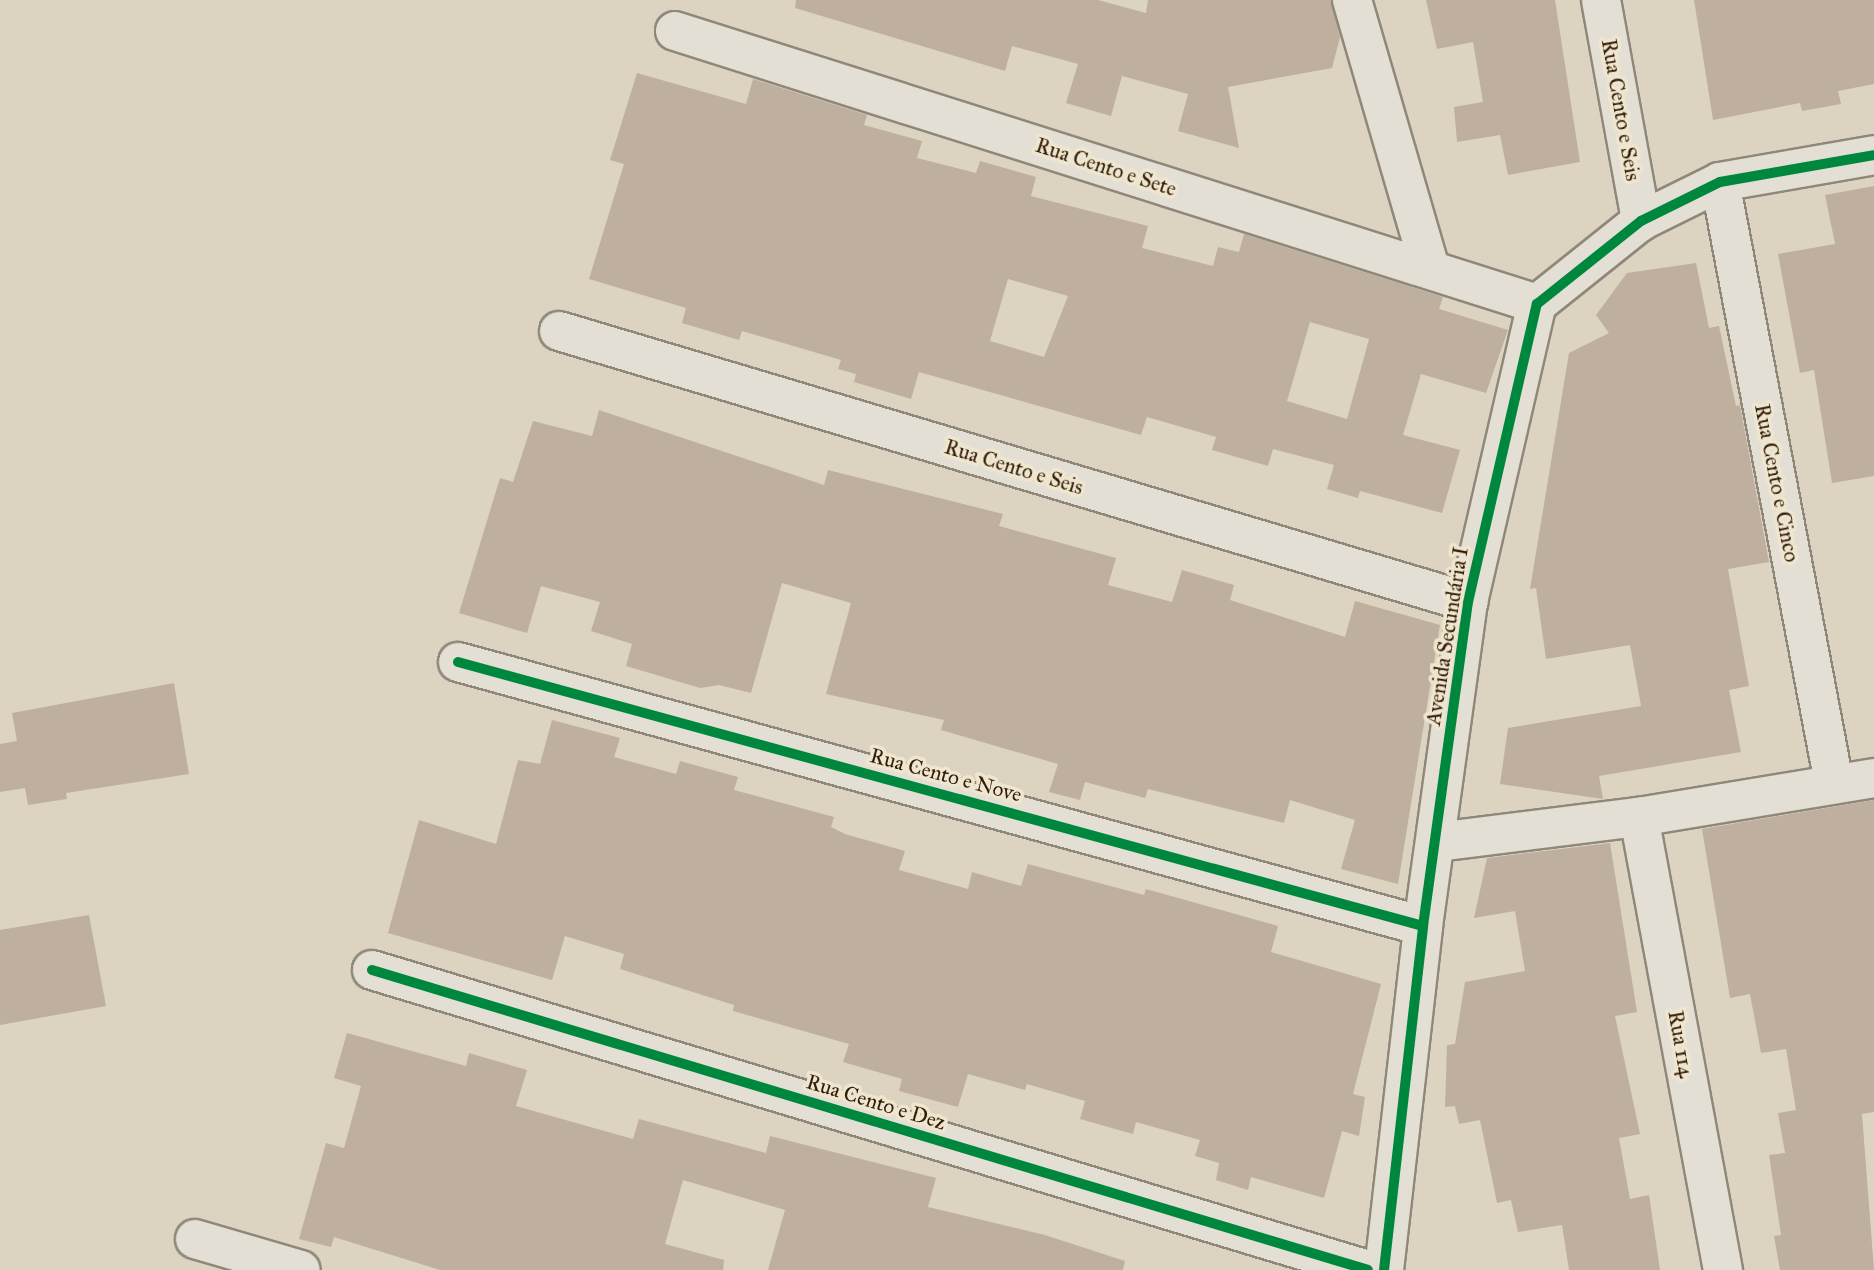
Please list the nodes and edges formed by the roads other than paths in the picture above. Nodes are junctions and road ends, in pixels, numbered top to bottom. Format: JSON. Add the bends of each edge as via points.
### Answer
{"nodes":[{"id":1,"x":1352,"y":0,"type":"edge"},
{"id":2,"x":1601,"y":0,"type":"edge"},
{"id":3,"x":675,"y":31,"type":"dead end"},
{"id":4,"x":1874,"y":156,"type":"edge"},
{"id":5,"x":1720,"y":182,"type":"junction"},
{"id":6,"x":1641,"y":221,"type":"junction"},
{"id":7,"x":1430,"y":269,"type":"junction"},
{"id":8,"x":1537,"y":304,"type":"junction"},
{"id":9,"x":559,"y":331,"type":"dead end"},
{"id":10,"x":1468,"y":602,"type":"junction"},
{"id":11,"x":458,"y":662,"type":"dead end"},
{"id":12,"x":1874,"y":778,"type":"edge"},
{"id":13,"x":1834,"y":783,"type":"junction"},
{"id":14,"x":1639,"y":817,"type":"junction"},
{"id":15,"x":1437,"y":842,"type":"junction"},
{"id":16,"x":1423,"y":926,"type":"junction"},
{"id":17,"x":372,"y":970,"type":"dead end"},
{"id":18,"x":195,"y":1239,"type":"dead end"},
{"id":19,"x":300,"y":1270,"type":"edge"},
{"id":20,"x":1368,"y":1270,"type":"edge"},
{"id":21,"x":1384,"y":1270,"type":"edge"},
{"id":22,"x":1723,"y":1270,"type":"edge"}],
"edges":[{"from":1,"to":7,"type":"street"},
{"from":2,"to":6,"type":"street","name":"Rua Cento e Seis"},
{"from":3,"to":7,"type":"street","name":"Rua Cento e Sete"},
{"from":4,"to":5,"type":"street"},
{"from":5,"to":6,"type":"street"},
{"from":5,"to":13,"type":"street","name":"Rua Cento e Cinco"},
{"from":6,"to":8,"type":"street"},
{"from":7,"to":8,"type":"street","name":"Rua Cento e Sete"},
{"from":8,"to":10,"type":"street","name":"Avenida Secundária I"},
{"from":9,"to":10,"type":"street","name":"Rua Cento e Seis"},
{"from":10,"to":15,"type":"street","name":"Avenida Secundária I"},
{"from":11,"to":16,"type":"street","name":"Rua Cento e Nove"},
{"from":12,"to":13,"type":"street"},
{"from":13,"to":14,"type":"street"},
{"from":14,"to":15,"type":"street"},
{"from":14,"to":22,"type":"street","name":"Rua 114"},
{"from":15,"to":16,"type":"street","name":"Avenida Secundária I"},
{"from":16,"to":21,"type":"street","name":"Avenida Secundária I"},
{"from":17,"to":20,"type":"street","name":"Rua Cento e Dez"},
{"from":18,"to":19,"type":"street"}]}
